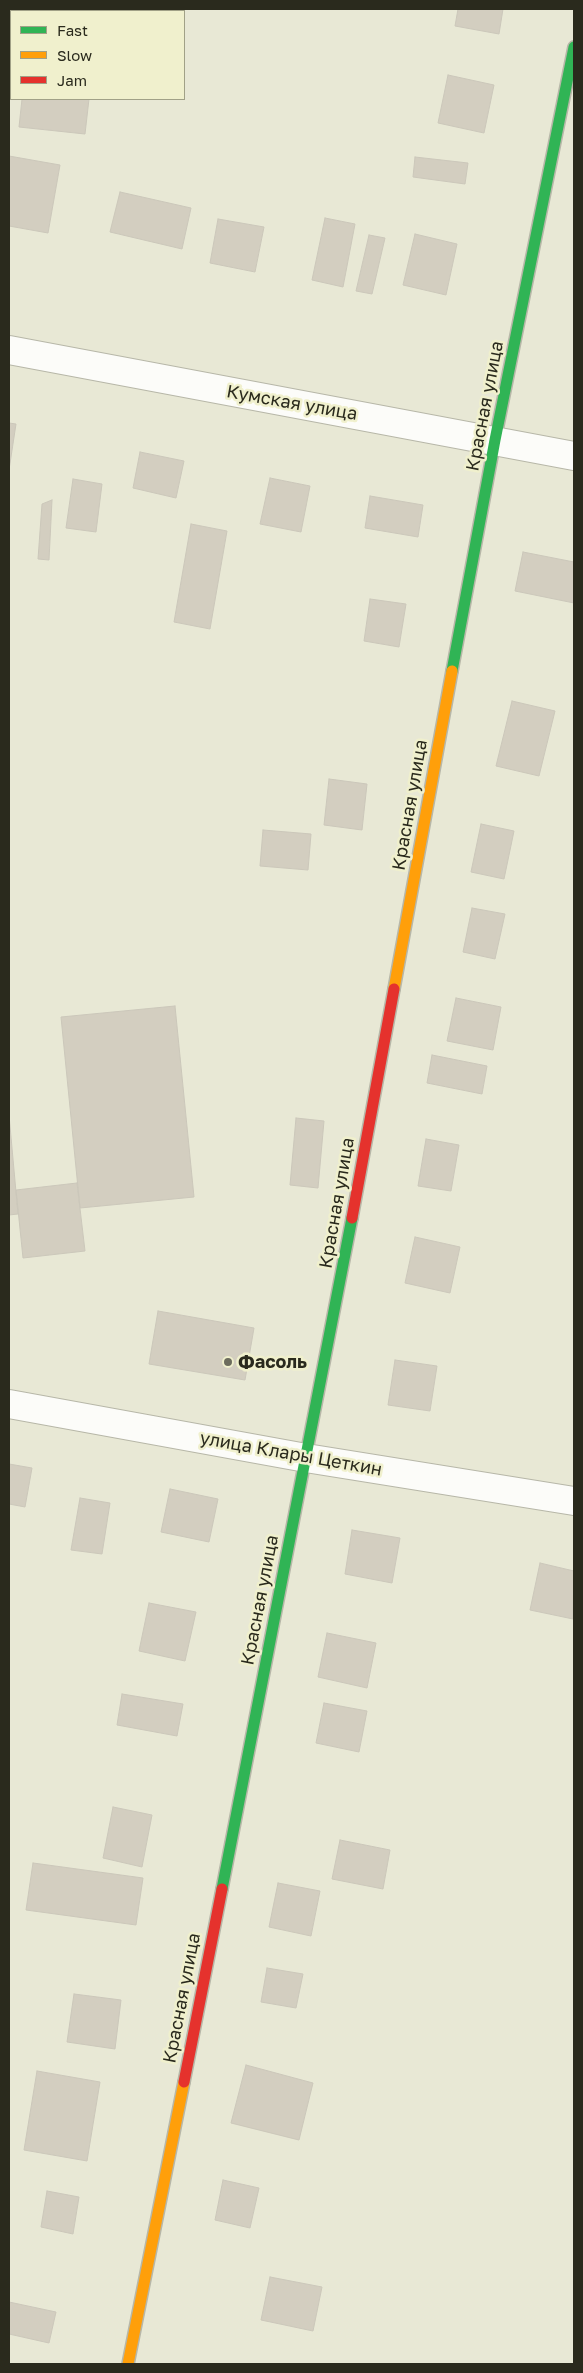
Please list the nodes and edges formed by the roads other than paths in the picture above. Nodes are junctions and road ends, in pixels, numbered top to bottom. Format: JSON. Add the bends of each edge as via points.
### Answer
{"nodes":[{"id":1,"x":574,"y":47,"type":"edge"},
{"id":2,"x":9,"y":350,"type":"edge"},
{"id":3,"x":495,"y":440,"type":"junction"},
{"id":4,"x":574,"y":456,"type":"edge"},
{"id":5,"x":9,"y":1404,"type":"edge"},
{"id":6,"x":306,"y":1458,"type":"junction"},
{"id":7,"x":574,"y":1501,"type":"edge"},
{"id":8,"x":128,"y":2364,"type":"edge"}],
"edges":[{"from":1,"to":3,"type":"street","name":"Красная улица"},
{"from":2,"to":3,"type":"street","name":"Кумская улица"},
{"from":3,"to":4,"type":"street","name":"Кумская улица"},
{"from":3,"to":6,"type":"street","name":"Красная улица"},
{"from":5,"to":6,"type":"street","name":"улица Клары Цеткин"},
{"from":6,"to":7,"type":"street","name":"улица Клары Цеткин"},
{"from":6,"to":8,"type":"street","name":"Красная улица"}]}
